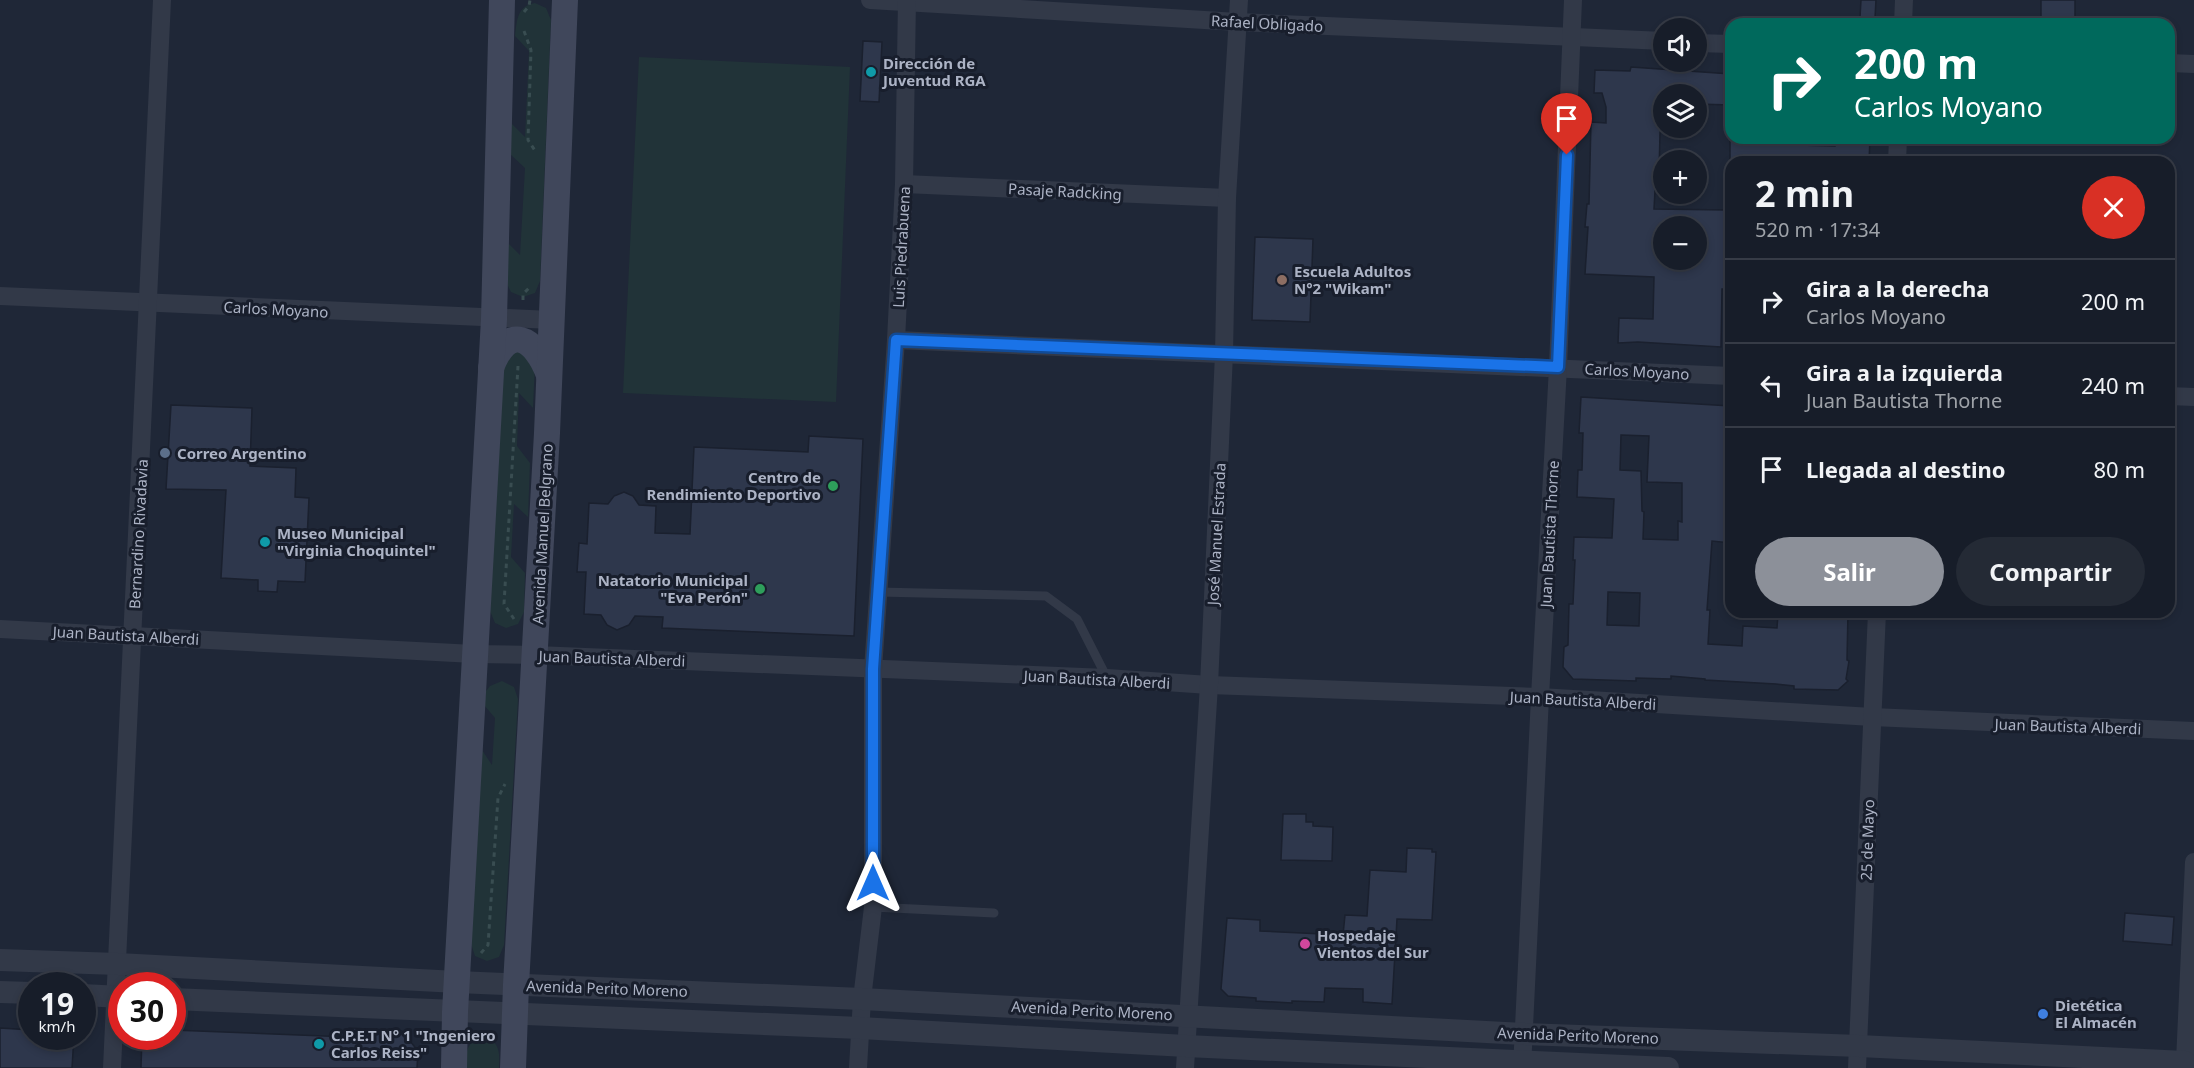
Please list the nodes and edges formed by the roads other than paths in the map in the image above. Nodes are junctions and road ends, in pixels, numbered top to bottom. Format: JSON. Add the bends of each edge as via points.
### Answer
{"nodes":[{"id":1,"x":162,"y":0,"type":"edge"},
{"id":2,"x":565,"y":0,"type":"edge"},
{"id":3,"x":870,"y":0,"type":"edge"},
{"id":4,"x":1239,"y":0,"type":"edge"},
{"id":5,"x":1573,"y":0,"type":"edge"},
{"id":6,"x":1904,"y":0,"type":"edge"},
{"id":7,"x":907,"y":1,"type":"edge"},
{"id":8,"x":511,"y":9,"type":"edge"},
{"id":9,"x":1903,"y":18,"type":"edge"},
{"id":10,"x":1238,"y":22,"type":"junction"},
{"id":11,"x":1571,"y":37,"type":"junction"},
{"id":12,"x":1653,"y":41,"type":"edge"},
{"id":13,"x":1707,"y":44,"type":"edge"},
{"id":14,"x":1725,"y":45,"type":"edge"},
{"id":15,"x":2175,"y":63,"type":"edge"},
{"id":16,"x":2194,"y":64,"type":"edge"},
{"id":17,"x":904,"y":184,"type":"junction"},
{"id":18,"x":1227,"y":198,"type":"junction"},
{"id":19,"x":0,"y":296,"type":"edge"},
{"id":20,"x":148,"y":303,"type":"junction"},
{"id":21,"x":494,"y":319,"type":"junction"},
{"id":22,"x":552,"y":320,"type":"junction"},
{"id":23,"x":896,"y":340,"type":"junction"},
{"id":24,"x":1224,"y":354,"type":"junction"},
{"id":25,"x":1558,"y":367,"type":"junction"},
{"id":26,"x":491,"y":370,"type":"junction"},
{"id":27,"x":549,"y":375,"type":"junction"},
{"id":28,"x":1725,"y":376,"type":"edge"},
{"id":29,"x":2175,"y":396,"type":"edge"},
{"id":30,"x":2194,"y":397,"type":"edge"},
{"id":31,"x":879,"y":592,"type":"junction"},
{"id":32,"x":1876,"y":618,"type":"edge"},
{"id":33,"x":0,"y":629,"type":"edge"},
{"id":34,"x":133,"y":635,"type":"junction"},
{"id":35,"x":474,"y":654,"type":"junction"},
{"id":36,"x":536,"y":655,"type":"junction"},
{"id":37,"x":873,"y":669,"type":"junction"},
{"id":38,"x":1107,"y":678,"type":"junction"},
{"id":39,"x":1209,"y":685,"type":"junction"},
{"id":40,"x":1540,"y":697,"type":"junction"},
{"id":41,"x":1872,"y":717,"type":"junction"},
{"id":42,"x":2194,"y":731,"type":"edge"},
{"id":43,"x":2194,"y":862,"type":"edge"},
{"id":44,"x":873,"y":907,"type":"junction"},
{"id":45,"x":994,"y":913,"type":"dead end"},
{"id":46,"x":0,"y":960,"type":"edge"},
{"id":47,"x":118,"y":964,"type":"junction"},
{"id":48,"x":118,"y":972,"type":"edge"},
{"id":49,"x":457,"y":982,"type":"junction"},
{"id":50,"x":516,"y":985,"type":"junction"},
{"id":51,"x":0,"y":992,"type":"edge"},
{"id":52,"x":18,"y":993,"type":"edge"},
{"id":53,"x":862,"y":999,"type":"junction"},
{"id":54,"x":186,"y":1000,"type":"edge"},
{"id":55,"x":455,"y":1012,"type":"junction"},
{"id":56,"x":516,"y":1013,"type":"junction"},
{"id":57,"x":1188,"y":1015,"type":"junction"},
{"id":58,"x":860,"y":1028,"type":"junction"},
{"id":59,"x":1524,"y":1034,"type":"junction"},
{"id":60,"x":114,"y":1050,"type":"edge"},
{"id":61,"x":1186,"y":1057,"type":"edge"},
{"id":62,"x":1858,"y":1057,"type":"edge"},
{"id":63,"x":1522,"y":1065,"type":"edge"},
{"id":64,"x":2184,"y":1065,"type":"edge"},
{"id":65,"x":112,"y":1068,"type":"edge"},
{"id":66,"x":454,"y":1068,"type":"edge"},
{"id":67,"x":513,"y":1068,"type":"edge"},
{"id":68,"x":858,"y":1068,"type":"edge"},
{"id":69,"x":1668,"y":1068,"type":"edge"}],
"edges":[{"from":1,"to":20,"type":"street","name":"Bernardino Rivadavia"},
{"from":2,"to":22,"type":"main road","name":"Avenida Manuel Belgrano"},
{"from":3,"to":7,"type":"street","name":"Rafael Obligado"},
{"from":4,"to":10,"type":"street","name":"José Manuel Estrada"},
{"from":5,"to":11,"type":"street","name":"Juan Bautista Thorne"},
{"from":6,"to":9,"type":"street"},
{"from":7,"to":10,"type":"street","name":"Rafael Obligado"},
{"from":7,"to":17,"type":"street","name":"Luis Piedrabuena"},
{"from":8,"to":21,"type":"main road"},
{"from":10,"to":11,"type":"street","name":"Rafael Obligado"},
{"from":10,"to":18,"type":"street","name":"José Manuel Estrada"},
{"from":11,"to":12,"type":"street","name":"Rafael Obligado"},
{"from":11,"to":25,"type":"street","name":"Juan Bautista Thorne"},
{"from":13,"to":14,"type":"street"},
{"from":15,"to":16,"type":"street"},
{"from":17,"to":18,"type":"street","name":"Pasaje Radcking"},
{"from":17,"to":23,"type":"street","name":"Luis Piedrabuena"},
{"from":18,"to":24,"type":"street","name":"José Manuel Estrada"},
{"from":19,"to":20,"type":"street","name":"Carlos Moyano"},
{"from":20,"to":21,"type":"street","name":"Carlos Moyano"},
{"from":20,"to":34,"type":"street","name":"Bernardino Rivadavia"},
{"from":21,"to":22,"type":"street","name":"Carlos Moyano"},
{"from":21,"to":26,"type":"main road"},
{"from":22,"to":27,"type":"main road","name":"Avenida Manuel Belgrano"},
{"from":23,"to":24,"type":"street","name":"Carlos Moyano"},
{"from":23,"to":31,"type":"street","name":"Luis Piedrabuena"},
{"from":24,"to":25,"type":"street","name":"Carlos Moyano"},
{"from":24,"to":39,"type":"street","name":"José Manuel Estrada"},
{"from":25,"to":28,"type":"street","name":"Carlos Moyano"},
{"from":25,"to":40,"type":"street","name":"Juan Bautista Thorne"},
{"from":26,"to":27,"type":"main road","via":[[502,346],[519,340],[535,347]]},
{"from":26,"to":35,"type":"main road"},
{"from":27,"to":36,"type":"main road","name":"Avenida Manuel Belgrano"},
{"from":29,"to":30,"type":"street"},
{"from":31,"to":37,"type":"street","name":"Luis Piedrabuena"},
{"from":31,"to":38,"type":"lane","via":[[1046,596],[1077,619]]},
{"from":32,"to":41,"type":"street","name":"25 de Mayo"},
{"from":33,"to":34,"type":"street","name":"Juan Bautista Alberdi"},
{"from":34,"to":35,"type":"street","name":"Juan Bautista Alberdi"},
{"from":34,"to":47,"type":"street","name":"Bernardino Rivadavia"},
{"from":35,"to":36,"type":"street","name":"Juan Bautista Alberdi"},
{"from":35,"to":49,"type":"main road"},
{"from":36,"to":37,"type":"street","name":"Juan Bautista Alberdi"},
{"from":36,"to":50,"type":"main road","name":"Avenida Manuel Belgrano"},
{"from":37,"to":38,"type":"street","name":"Juan Bautista Alberdi"},
{"from":37,"to":44,"type":"street","name":"Luis Piedrabuena"},
{"from":38,"to":39,"type":"street","name":"Juan Bautista Alberdi"},
{"from":39,"to":40,"type":"street","name":"Juan Bautista Alberdi"},
{"from":39,"to":57,"type":"street","name":"José Manuel Estrada"},
{"from":40,"to":41,"type":"street","name":"Juan Bautista Alberdi"},
{"from":40,"to":59,"type":"street","name":"Juan Bautista Thorne"},
{"from":41,"to":42,"type":"street","name":"Juan Bautista Alberdi"},
{"from":41,"to":62,"type":"street","name":"25 de Mayo"},
{"from":43,"to":64,"type":"street"},
{"from":44,"to":45,"type":"lane"},
{"from":44,"to":53,"type":"street","name":"Luis Piedrabuena"},
{"from":46,"to":47,"type":"street","name":"Avenida Perito Moreno"},
{"from":47,"to":48,"type":"street","name":"Bernardino Rivadavia"},
{"from":47,"to":49,"type":"street","name":"Avenida Perito Moreno"},
{"from":49,"to":50,"type":"street","name":"Avenida Perito Moreno"},
{"from":49,"to":55,"type":"main road"},
{"from":50,"to":53,"type":"street","name":"Avenida Perito Moreno"},
{"from":50,"to":56,"type":"main road","name":"Avenida Manuel Belgrano"},
{"from":51,"to":52,"type":"street"},
{"from":53,"to":57,"type":"street","name":"Avenida Perito Moreno"},
{"from":53,"to":58,"type":"street","name":"Luis Piedrabuena"},
{"from":54,"to":55,"type":"street","name":"Avenida Perito Moreno"},
{"from":55,"to":56,"type":"street","name":"Avenida Perito Moreno"},
{"from":55,"to":66,"type":"main road"},
{"from":56,"to":58,"type":"street","name":"Avenida Perito Moreno"},
{"from":56,"to":67,"type":"main road","name":"Avenida Manuel Belgrano"},
{"from":57,"to":59,"type":"street","name":"Avenida Perito Moreno"},
{"from":57,"to":61,"type":"street","name":"José Manuel Estrada"},
{"from":58,"to":61,"type":"street","name":"Avenida Perito Moreno"},
{"from":58,"to":68,"type":"street","name":"Luis Piedrabuena"},
{"from":59,"to":62,"type":"street","name":"Avenida Perito Moreno"},
{"from":59,"to":63,"type":"street","name":"Juan Bautista Thorne"},
{"from":60,"to":65,"type":"street","name":"Bernardino Rivadavia"},
{"from":61,"to":63,"type":"street","name":"Avenida Perito Moreno"},
{"from":62,"to":64,"type":"street","name":"Avenida Perito Moreno"},
{"from":63,"to":69,"type":"street","name":"Avenida Perito Moreno"}]}
